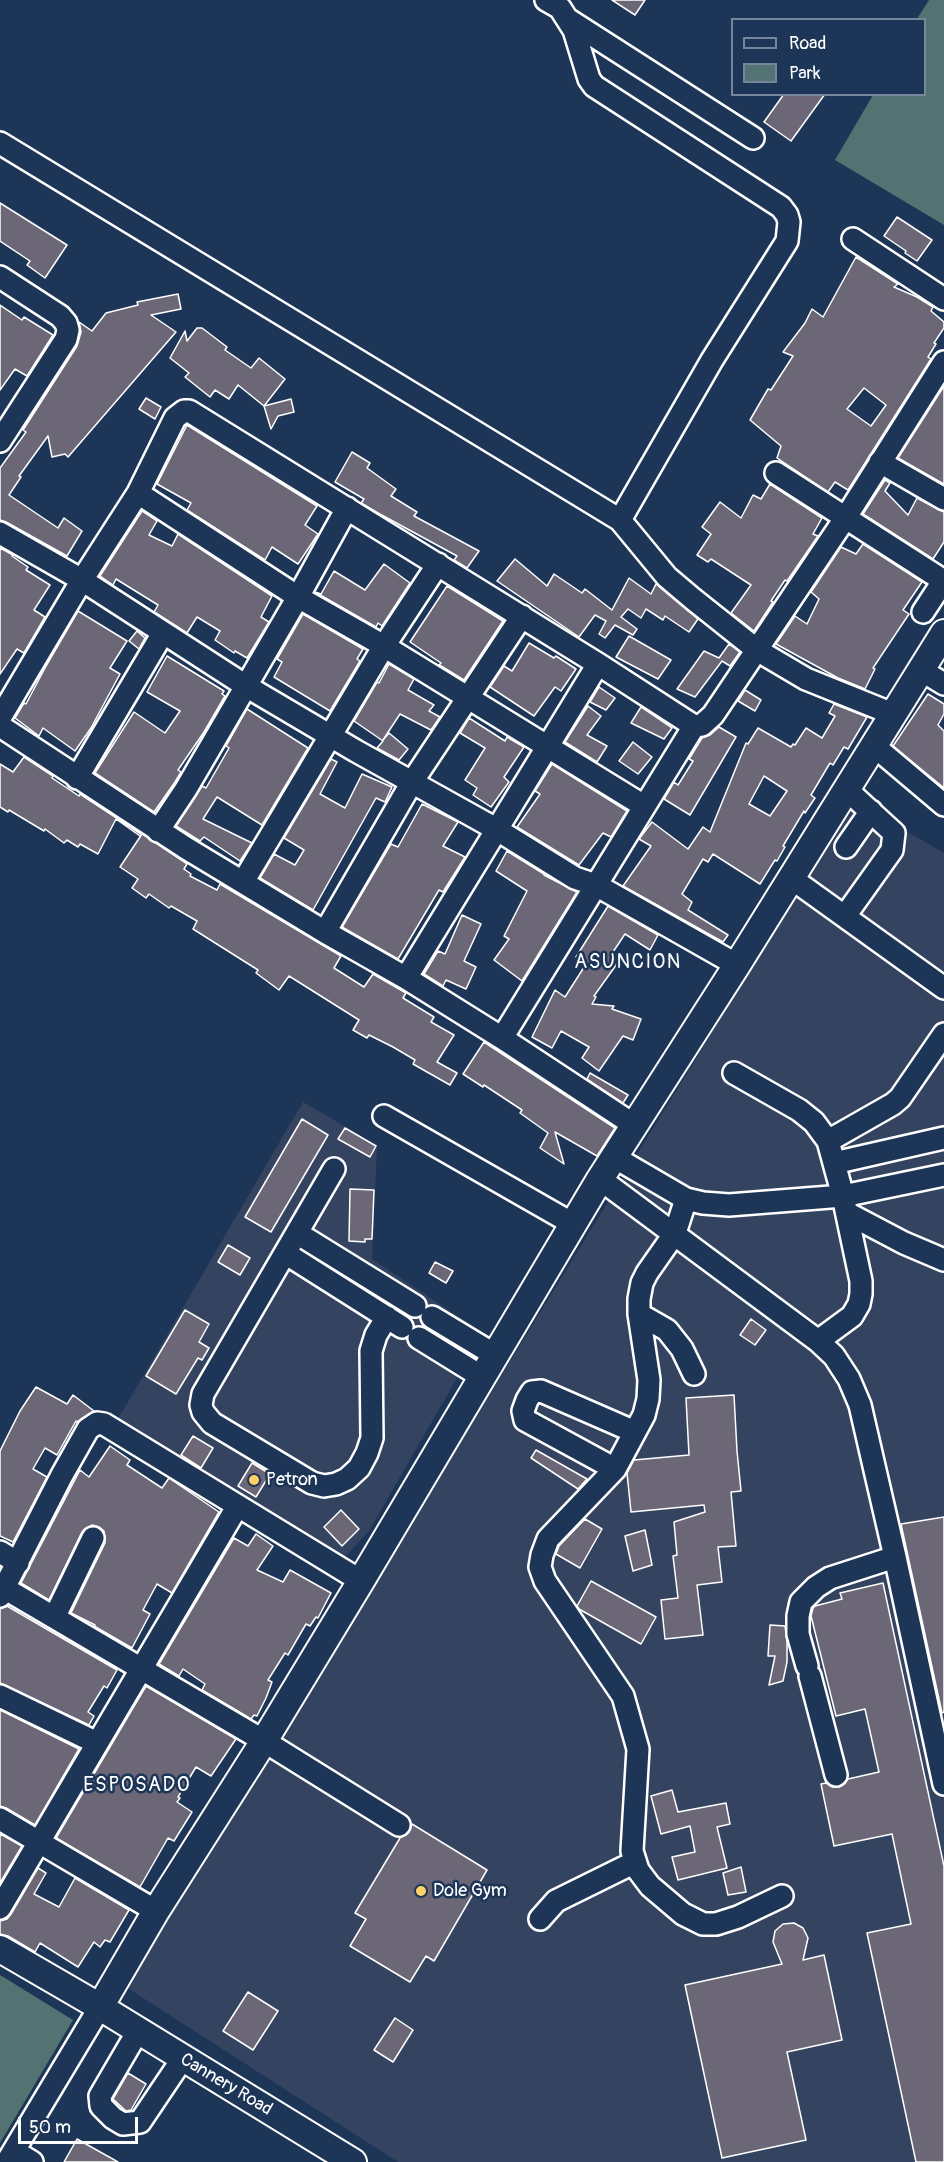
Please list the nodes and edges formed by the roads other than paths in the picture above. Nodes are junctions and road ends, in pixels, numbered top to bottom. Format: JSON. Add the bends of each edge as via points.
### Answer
{"nodes":[{"id":1,"x":546,"y":0,"type":"edge"},
{"id":2,"x":568,"y":20,"type":"junction"},
{"id":3,"x":753,"y":138,"type":"dead end"},
{"id":4,"x":0,"y":143,"type":"edge"},
{"id":5,"x":853,"y":239,"type":"dead end"},
{"id":6,"x":0,"y":278,"type":"edge"},
{"id":7,"x":944,"y":299,"type":"edge"},
{"id":8,"x":944,"y":362,"type":"edge"},
{"id":9,"x":0,"y":441,"type":"edge"},
{"id":10,"x":880,"y":462,"type":"junction"},
{"id":11,"x":776,"y":473,"type":"dead end"},
{"id":12,"x":138,"y":493,"type":"junction"},
{"id":13,"x":944,"y":499,"type":"edge"},
{"id":14,"x":347,"y":508,"type":"junction"},
{"id":15,"x":846,"y":516,"type":"junction"},
{"id":16,"x":620,"y":520,"type":"junction"},
{"id":17,"x":0,"y":533,"type":"edge"},
{"id":18,"x":438,"y":564,"type":"junction"},
{"id":19,"x":82,"y":580,"type":"junction"},
{"id":20,"x":944,"y":580,"type":"edge"},
{"id":21,"x":298,"y":597,"type":"junction"},
{"id":22,"x":923,"y":612,"type":"dead end"},
{"id":23,"x":522,"y":616,"type":"junction"},
{"id":24,"x":163,"y":633,"type":"junction"},
{"id":25,"x":944,"y":633,"type":"edge"},
{"id":26,"x":384,"y":646,"type":"junction"},
{"id":27,"x":757,"y":650,"type":"junction"},
{"id":28,"x":598,"y":664,"type":"junction"},
{"id":29,"x":921,"y":670,"type":"junction"},
{"id":30,"x":944,"y":684,"type":"edge"},
{"id":31,"x":246,"y":687,"type":"junction"},
{"id":32,"x":467,"y":697,"type":"junction"},
{"id":33,"x":893,"y":714,"type":"junction"},
{"id":34,"x":0,"y":718,"type":"edge"},
{"id":35,"x":0,"y":726,"type":"edge"},
{"id":36,"x":694,"y":726,"type":"junction"},
{"id":37,"x":332,"y":736,"type":"junction"},
{"id":38,"x":873,"y":745,"type":"junction"},
{"id":39,"x":547,"y":747,"type":"junction"},
{"id":40,"x":77,"y":778,"type":"junction"},
{"id":41,"x":412,"y":782,"type":"junction"},
{"id":42,"x":846,"y":789,"type":"junction"},
{"id":43,"x":944,"y":805,"type":"edge"},
{"id":44,"x":644,"y":806,"type":"junction"},
{"id":45,"x":871,"y":811,"type":"junction"},
{"id":46,"x":496,"y":829,"type":"junction"},
{"id":47,"x":158,"y":831,"type":"junction"},
{"id":48,"x":846,"y":848,"type":"dead end"},
{"id":49,"x":791,"y":878,"type":"junction"},
{"id":50,"x":243,"y":882,"type":"junction"},
{"id":51,"x":596,"y":885,"type":"junction"},
{"id":52,"x":845,"y":916,"type":"junction"},
{"id":53,"x":326,"y":932,"type":"junction"},
{"id":54,"x":737,"y":965,"type":"junction"},
{"id":55,"x":406,"y":978,"type":"junction"},
{"id":56,"x":944,"y":988,"type":"edge"},
{"id":57,"x":944,"y":1034,"type":"edge"},
{"id":58,"x":502,"y":1038,"type":"junction"},
{"id":59,"x":734,"y":1072,"type":"dead end"},
{"id":60,"x":384,"y":1116,"type":"dead end"},
{"id":61,"x":634,"y":1125,"type":"junction"},
{"id":62,"x":944,"y":1138,"type":"edge"},
{"id":63,"x":828,"y":1141,"type":"junction"},
{"id":64,"x":614,"y":1157,"type":"junction"},
{"id":65,"x":834,"y":1163,"type":"junction"},
{"id":66,"x":334,"y":1169,"type":"dead end"},
{"id":67,"x":944,"y":1175,"type":"edge"},
{"id":68,"x":600,"y":1179,"type":"junction"},
{"id":69,"x":686,"y":1198,"type":"junction"},
{"id":70,"x":845,"y":1205,"type":"junction"},
{"id":71,"x":573,"y":1224,"type":"junction"},
{"id":72,"x":297,"y":1233,"type":"junction"},
{"id":73,"x":675,"y":1233,"type":"junction"},
{"id":74,"x":285,"y":1253,"type":"junction"},
{"id":75,"x":944,"y":1260,"type":"edge"},
{"id":76,"x":639,"y":1314,"type":"junction"},
{"id":77,"x":403,"y":1327,"type":"junction"},
{"id":78,"x":818,"y":1341,"type":"junction"},
{"id":79,"x":488,"y":1366,"type":"junction"},
{"id":80,"x":694,"y":1374,"type":"dead end"},
{"id":81,"x":635,"y":1432,"type":"junction"},
{"id":82,"x":615,"y":1469,"type":"junction"},
{"id":83,"x":237,"y":1507,"type":"junction"},
{"id":84,"x":93,"y":1539,"type":"dead end"},
{"id":85,"x":0,"y":1552,"type":"edge"},
{"id":86,"x":895,"y":1557,"type":"junction"},
{"id":87,"x":18,"y":1563,"type":"junction"},
{"id":88,"x":360,"y":1581,"type":"junction"},
{"id":89,"x":2,"y":1592,"type":"edge"},
{"id":90,"x":55,"y":1616,"type":"junction"},
{"id":91,"x":142,"y":1667,"type":"junction"},
{"id":92,"x":0,"y":1695,"type":"edge"},
{"id":93,"x":264,"y":1741,"type":"junction"},
{"id":94,"x":97,"y":1743,"type":"junction"},
{"id":95,"x":836,"y":1775,"type":"dead end"},
{"id":96,"x":944,"y":1785,"type":"edge"},
{"id":97,"x":0,"y":1819,"type":"edge"},
{"id":98,"x":399,"y":1825,"type":"dead end"},
{"id":99,"x":40,"y":1842,"type":"junction"},
{"id":100,"x":636,"y":1862,"type":"junction"},
{"id":101,"x":782,"y":1896,"type":"dead end"},
{"id":102,"x":0,"y":1908,"type":"edge"},
{"id":103,"x":156,"y":1911,"type":"junction"},
{"id":104,"x":540,"y":1919,"type":"dead end"},
{"id":105,"x":0,"y":1949,"type":"edge"},
{"id":106,"x":100,"y":2007,"type":"junction"},
{"id":107,"x":138,"y":2031,"type":"junction"},
{"id":108,"x":183,"y":2058,"type":"junction"},
{"id":109,"x":11,"y":2156,"type":"edge"},
{"id":110,"x":32,"y":2162,"type":"edge"},
{"id":111,"x":353,"y":2162,"type":"edge"}],
"edges":[{"from":1,"to":2,"type":"street","via":[[560,8]]},
{"from":2,"to":3,"type":"street"},
{"from":2,"to":16,"type":"street","via":[[594,86],[781,207],[789,222],[787,241],[712,360]]},
{"from":4,"to":16,"type":"street"},
{"from":5,"to":7,"type":"street"},
{"from":6,"to":9,"type":"street","via":[[60,316],[68,330]]},
{"from":8,"to":10,"type":"street"},
{"from":10,"to":13,"type":"street"},
{"from":10,"to":15,"type":"street"},
{"from":11,"to":15,"type":"street"},
{"from":12,"to":14,"type":"street","via":[[175,418],[189,411]]},
{"from":12,"to":19,"type":"street"},
{"from":12,"to":21,"type":"street"},
{"from":14,"to":18,"type":"street"},
{"from":14,"to":21,"type":"street"},
{"from":15,"to":20,"type":"street"},
{"from":15,"to":27,"type":"street"},
{"from":16,"to":27,"type":"street","via":[[667,577]]},
{"from":17,"to":19,"type":"street"},
{"from":18,"to":23,"type":"street"},
{"from":18,"to":26,"type":"street"},
{"from":19,"to":24,"type":"street"},
{"from":19,"to":34,"type":"street"},
{"from":20,"to":22,"type":"street"},
{"from":21,"to":26,"type":"street"},
{"from":21,"to":31,"type":"street"},
{"from":23,"to":28,"type":"street"},
{"from":23,"to":32,"type":"street"},
{"from":24,"to":31,"type":"street"},
{"from":24,"to":40,"type":"street"},
{"from":25,"to":29,"type":"main road"},
{"from":26,"to":32,"type":"street"},
{"from":26,"to":37,"type":"street"},
{"from":27,"to":33,"type":"street","via":[[806,679]]},
{"from":27,"to":36,"type":"street","via":[[713,715],[702,725]]},
{"from":28,"to":36,"type":"street"},
{"from":28,"to":39,"type":"street"},
{"from":29,"to":30,"type":"street"},
{"from":29,"to":33,"type":"main road"},
{"from":31,"to":37,"type":"street"},
{"from":31,"to":47,"type":"street"},
{"from":32,"to":39,"type":"street"},
{"from":32,"to":41,"type":"street"},
{"from":33,"to":38,"type":"main road"},
{"from":35,"to":40,"type":"street"},
{"from":36,"to":44,"type":"street"},
{"from":37,"to":41,"type":"street"},
{"from":37,"to":50,"type":"street"},
{"from":38,"to":42,"type":"main road"},
{"from":38,"to":43,"type":"street"},
{"from":39,"to":44,"type":"street"},
{"from":39,"to":46,"type":"street"},
{"from":40,"to":47,"type":"street"},
{"from":41,"to":46,"type":"street"},
{"from":41,"to":53,"type":"street"},
{"from":42,"to":45,"type":"street"},
{"from":42,"to":49,"type":"main road"},
{"from":44,"to":51,"type":"street"},
{"from":45,"to":48,"type":"street"},
{"from":45,"to":52,"type":"street","via":[[894,833],[892,850]]},
{"from":46,"to":51,"type":"street","via":[[575,878]]},
{"from":46,"to":55,"type":"street"},
{"from":47,"to":50,"type":"street"},
{"from":49,"to":52,"type":"street"},
{"from":49,"to":54,"type":"main road"},
{"from":50,"to":53,"type":"street"},
{"from":51,"to":54,"type":"street"},
{"from":51,"to":58,"type":"street"},
{"from":52,"to":56,"type":"street"},
{"from":53,"to":55,"type":"street"},
{"from":54,"to":61,"type":"main road"},
{"from":55,"to":58,"type":"street"},
{"from":57,"to":63,"type":"street","via":[[900,1098]]},
{"from":58,"to":61,"type":"street"},
{"from":59,"to":63,"type":"street","via":[[799,1110]]},
{"from":60,"to":71,"type":"street"},
{"from":61,"to":64,"type":"main road"},
{"from":62,"to":65,"type":"street"},
{"from":63,"to":65,"type":"street"},
{"from":64,"to":68,"type":"main road"},
{"from":64,"to":69,"type":"street"},
{"from":65,"to":70,"type":"street"},
{"from":66,"to":72,"type":"street"},
{"from":67,"to":70,"type":"street"},
{"from":68,"to":71,"type":"main road"},
{"from":68,"to":73,"type":"street"},
{"from":69,"to":70,"type":"street","via":[[729,1205]]},
{"from":69,"to":73,"type":"street"},
{"from":70,"to":75,"type":"street","via":[[904,1243]]},
{"from":70,"to":78,"type":"street","via":[[861,1281],[859,1304],[852,1316]]},
{"from":71,"to":79,"type":"main road"},
{"from":72,"to":74,"type":"street"},
{"from":72,"to":79,"type":"street","via":[[424,1311]]},
{"from":73,"to":76,"type":"street","via":[[642,1283]]},
{"from":73,"to":78,"type":"street"},
{"from":74,"to":77,"type":"street"},
{"from":74,"to":77,"type":"street","via":[[203,1394],[203,1412],[212,1423],[312,1483],[324,1486],[347,1479],[363,1461],[372,1438],[371,1351],[376,1335]]},
{"from":76,"to":80,"type":"street","via":[[667,1330]]},
{"from":76,"to":81,"type":"street","via":[[649,1380],[644,1415]]},
{"from":77,"to":79,"type":"street"},
{"from":78,"to":86,"type":"street","via":[[834,1356],[860,1405]]},
{"from":79,"to":88,"type":"main road"},
{"from":81,"to":82,"type":"street"},
{"from":81,"to":82,"type":"street","via":[[541,1391],[532,1392],[527,1400],[525,1420]]},
{"from":82,"to":100,"type":"street","via":[[548,1539],[540,1567],[545,1581],[623,1696],[638,1749],[632,1851]]},
{"from":83,"to":87,"type":"street","via":[[97,1423],[88,1429],[77,1447]]},
{"from":83,"to":88,"type":"street"},
{"from":83,"to":91,"type":"street"},
{"from":84,"to":90,"type":"street"},
{"from":85,"to":87,"type":"street"},
{"from":86,"to":95,"type":"street","via":[[830,1578],[801,1602],[798,1634]]},
{"from":86,"to":96,"type":"street"},
{"from":87,"to":89,"type":"street"},
{"from":88,"to":93,"type":"main road"},
{"from":89,"to":90,"type":"street"},
{"from":90,"to":91,"type":"street"},
{"from":91,"to":93,"type":"street"},
{"from":91,"to":94,"type":"street"},
{"from":92,"to":94,"type":"street"},
{"from":93,"to":98,"type":"street"},
{"from":93,"to":103,"type":"main road"},
{"from":94,"to":99,"type":"street"},
{"from":97,"to":99,"type":"street"},
{"from":99,"to":102,"type":"street"},
{"from":99,"to":103,"type":"street"},
{"from":100,"to":101,"type":"street","via":[[650,1886],[683,1914],[703,1924],[738,1917]]},
{"from":100,"to":104,"type":"street","via":[[556,1901]]},
{"from":103,"to":106,"type":"main road"},
{"from":105,"to":106,"type":"main road","name":"Cannery Road"},
{"from":106,"to":107,"type":"main road","name":"Cannery Road"},
{"from":106,"to":109,"type":"street"},
{"from":107,"to":108,"type":"main road","name":"Cannery Road"},
{"from":107,"to":108,"type":"street","via":[[100,2096],[101,2106],[123,2124],[140,2122]]},
{"from":108,"to":111,"type":"main road","name":"Cannery Road"},
{"from":109,"to":110,"type":"street"}]}
